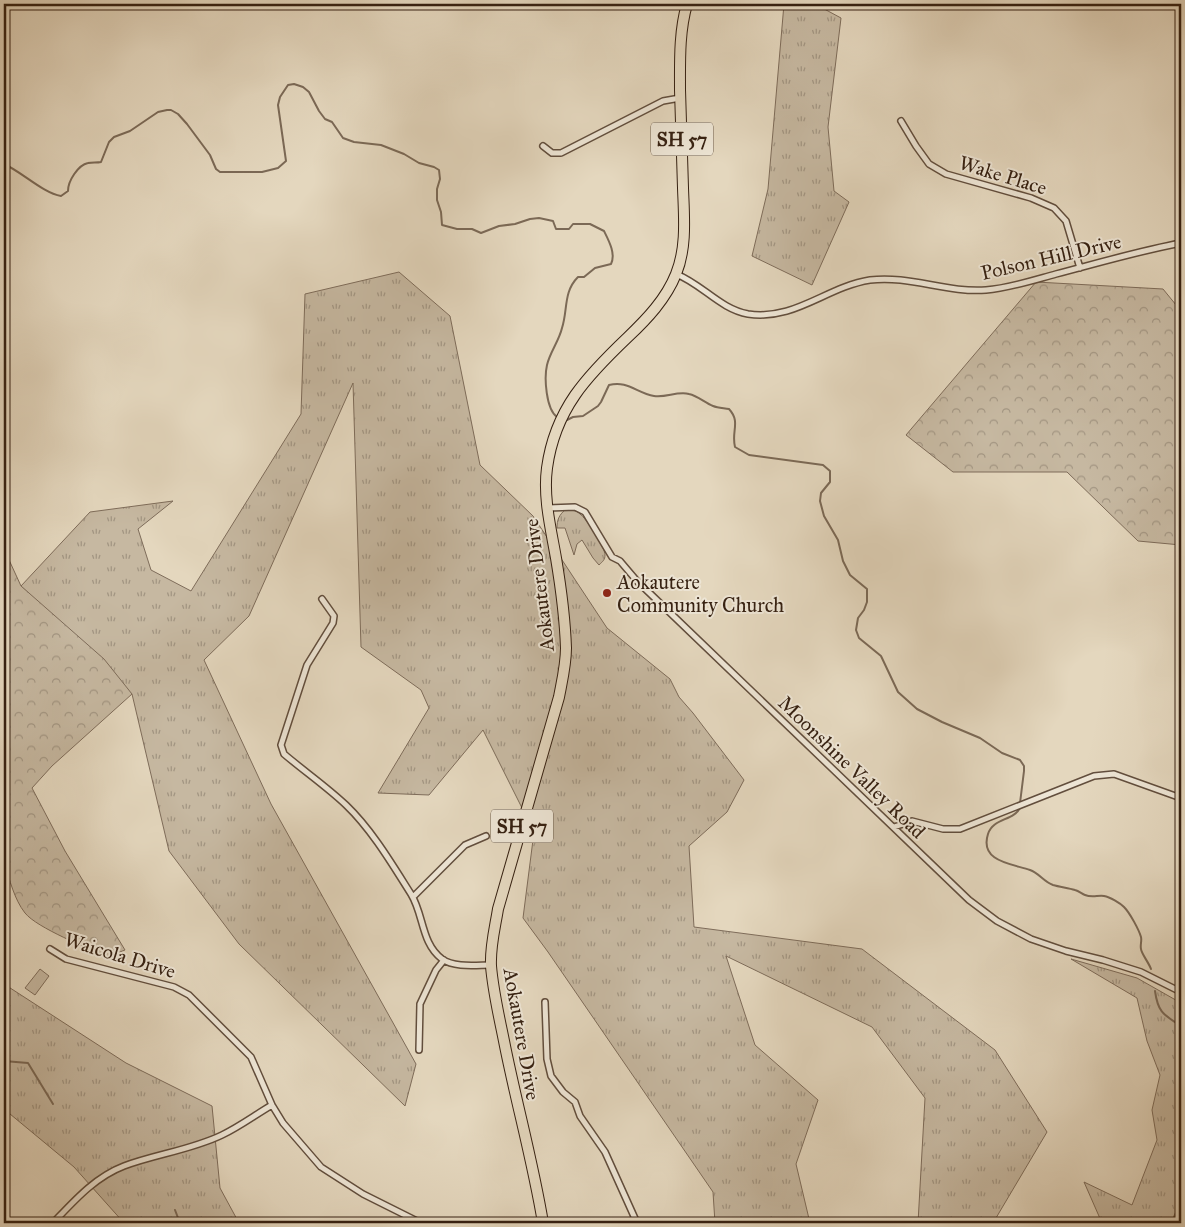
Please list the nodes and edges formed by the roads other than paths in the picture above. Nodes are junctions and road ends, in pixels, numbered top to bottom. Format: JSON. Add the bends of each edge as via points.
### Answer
{"nodes":[{"id":1,"x":687,"y":4,"type":"edge"},
{"id":2,"x":680,"y":98,"type":"junction"},
{"id":3,"x":901,"y":122,"type":"dead end"},
{"id":4,"x":543,"y":146,"type":"dead end"},
{"id":5,"x":1181,"y":244,"type":"edge"},
{"id":6,"x":1080,"y":268,"type":"junction"},
{"id":7,"x":676,"y":274,"type":"junction"},
{"id":8,"x":548,"y":508,"type":"junction"},
{"id":9,"x":322,"y":599,"type":"dead end"},
{"id":10,"x":1181,"y":798,"type":"edge"},
{"id":11,"x":894,"y":827,"type":"junction"},
{"id":12,"x":486,"y":836,"type":"dead end"},
{"id":13,"x":413,"y":897,"type":"junction"},
{"id":14,"x":50,"y":949,"type":"dead end"},
{"id":15,"x":444,"y":960,"type":"junction"},
{"id":16,"x":491,"y":965,"type":"junction"},
{"id":17,"x":1181,"y":992,"type":"edge"},
{"id":18,"x":545,"y":1002,"type":"dead end"},
{"id":19,"x":419,"y":1050,"type":"dead end"},
{"id":20,"x":272,"y":1106,"type":"junction"},
{"id":21,"x":4,"y":1219,"type":"edge"},
{"id":22,"x":8,"y":1223,"type":"edge"},
{"id":23,"x":53,"y":1223,"type":"edge"},
{"id":24,"x":420,"y":1223,"type":"edge"},
{"id":25,"x":543,"y":1223,"type":"edge"},
{"id":26,"x":637,"y":1223,"type":"edge"}],
"edges":[{"from":1,"to":2,"type":"highway","name":"Aokautere Drive","number":"SH 57","via":[[680,52]]},
{"from":2,"to":4,"type":"street","via":[[663,101],[561,153],[552,153]]},
{"from":2,"to":7,"type":"highway","name":"Aokautere Drive","number":"SH 57","via":[[684,238]]},
{"from":3,"to":6,"type":"street","name":"Wake Place","via":[[929,164],[946,174],[1031,198],[1054,208],[1066,221]]},
{"from":5,"to":6,"type":"street","name":"Polson Hill Drive"},
{"from":6,"to":7,"type":"street","name":"Polson Hill Drive","via":[[987,290],[872,280],[846,285],[792,310],[769,315],[747,314],[726,307]]},
{"from":7,"to":8,"type":"highway","name":"Aokautere Drive","number":"SH 57","via":[[653,311],[585,380],[564,413],[547,469]]},
{"from":8,"to":11,"type":"street","name":"Moonshine Valley Road","via":[[575,507],[585,512],[612,556]]},
{"from":8,"to":16,"type":"highway","name":"Aokautere Drive","number":"SH 57","via":[[566,649],[564,670],[498,909]]},
{"from":9,"to":13,"type":"street","via":[[334,616],[333,623],[307,665],[280,745],[284,754],[346,805]]},
{"from":10,"to":11,"type":"street","via":[[1109,774],[1094,776],[960,829],[944,829],[912,821]]},
{"from":11,"to":17,"type":"street","name":"Moonshine Valley Road","via":[[969,900],[996,921],[1031,939],[1141,972]]},
{"from":12,"to":13,"type":"street","via":[[464,845]]},
{"from":13,"to":15,"type":"street","via":[[427,938]]},
{"from":14,"to":20,"type":"street","name":"Waicola Drive","via":[[66,958],[174,987],[190,995],[251,1057]]},
{"from":15,"to":16,"type":"street","via":[[454,964]]},
{"from":15,"to":19,"type":"street","via":[[420,1004]]},
{"from":16,"to":25,"type":"highway","name":"Aokautere Drive","number":"SH 57","via":[[512,1083]]},
{"from":18,"to":26,"type":"street","via":[[549,1068],[556,1082],[575,1102],[580,1116],[605,1152]]},
{"from":20,"to":23,"type":"street","via":[[222,1135],[123,1166],[96,1181]]},
{"from":20,"to":24,"type":"street","name":"Waicola Drive","via":[[321,1167],[363,1194]]},
{"from":21,"to":22,"type":"street"}]}
